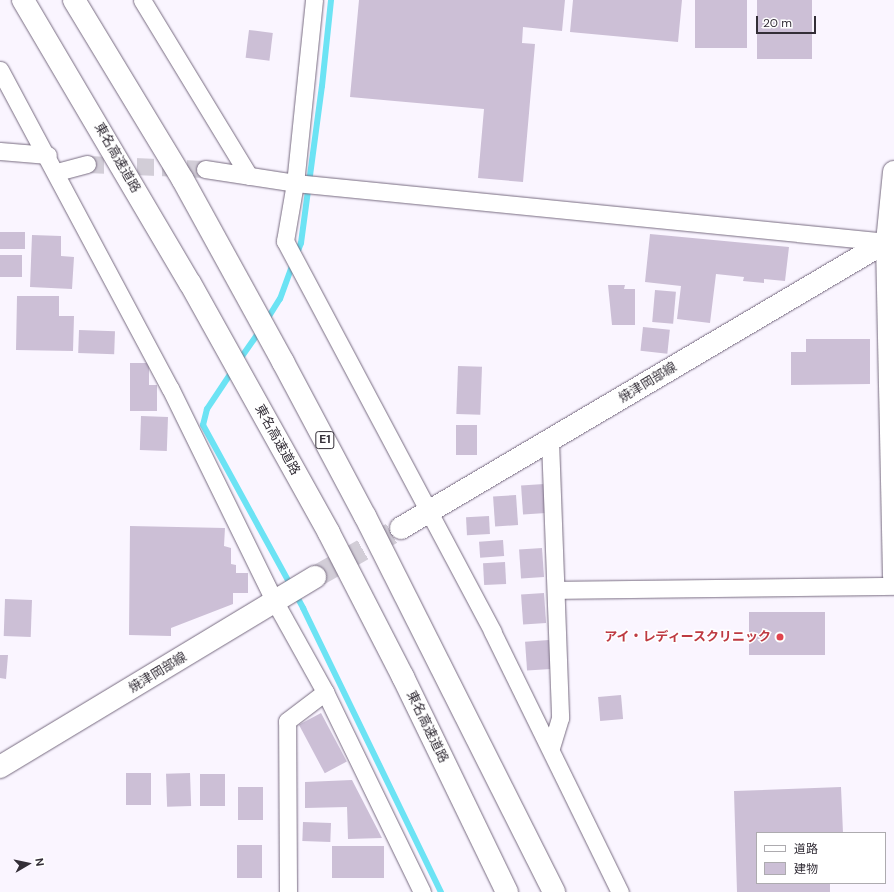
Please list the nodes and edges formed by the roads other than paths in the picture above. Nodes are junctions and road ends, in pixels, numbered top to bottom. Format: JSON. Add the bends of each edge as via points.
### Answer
{"nodes":[{"id":1,"x":23,"y":0,"type":"edge"},
{"id":2,"x":74,"y":0,"type":"edge"},
{"id":3,"x":142,"y":0,"type":"edge"},
{"id":4,"x":314,"y":0,"type":"edge"},
{"id":5,"x":0,"y":70,"type":"edge"},
{"id":6,"x":0,"y":151,"type":"edge"},
{"id":7,"x":48,"y":155,"type":"junction"},
{"id":8,"x":87,"y":164,"type":"tunnel mouth"},
{"id":9,"x":205,"y":169,"type":"tunnel mouth"},
{"id":10,"x":57,"y":172,"type":"junction"},
{"id":11,"x":894,"y":172,"type":"edge"},
{"id":12,"x":249,"y":176,"type":"junction"},
{"id":13,"x":295,"y":183,"type":"junction"},
{"id":14,"x":890,"y":239,"type":"edge"},
{"id":15,"x":550,"y":441,"type":"junction"},
{"id":16,"x":429,"y":513,"type":"junction"},
{"id":17,"x":401,"y":528,"type":"tunnel mouth"},
{"id":18,"x":894,"y":576,"type":"edge"},
{"id":19,"x":315,"y":577,"type":"tunnel mouth"},
{"id":20,"x":894,"y":586,"type":"edge"},
{"id":21,"x":556,"y":590,"type":"junction"},
{"id":22,"x":275,"y":602,"type":"junction"},
{"id":23,"x":325,"y":692,"type":"junction"},
{"id":24,"x":551,"y":748,"type":"junction"},
{"id":25,"x":0,"y":767,"type":"edge"},
{"id":26,"x":288,"y":892,"type":"edge"},
{"id":27,"x":422,"y":892,"type":"edge"},
{"id":28,"x":507,"y":892,"type":"edge"},
{"id":29,"x":554,"y":892,"type":"edge"},
{"id":30,"x":620,"y":892,"type":"edge"}],
"edges":[{"from":1,"to":28,"type":"main road","name":"東名高速道路","via":[[190,283],[329,533],[403,677]]},
{"from":2,"to":29,"type":"main road","number":"E1","via":[[182,180],[283,362],[365,516]]},
{"from":3,"to":12,"type":"street"},
{"from":4,"to":13,"type":"street"},
{"from":5,"to":7,"type":"street"},
{"from":6,"to":7,"type":"street"},
{"from":7,"to":10,"type":"street"},
{"from":8,"to":10,"type":"street"},
{"from":9,"to":12,"type":"street"},
{"from":10,"to":22,"type":"street","via":[[170,388]]},
{"from":11,"to":14,"type":"main road"},
{"from":12,"to":13,"type":"street"},
{"from":13,"to":14,"type":"street"},
{"from":13,"to":16,"type":"street","via":[[285,241]]},
{"from":14,"to":15,"type":"main road","name":"焼津岡部線"},
{"from":14,"to":18,"type":"main road"},
{"from":15,"to":16,"type":"main road","name":"焼津岡部線"},
{"from":15,"to":21,"type":"street"},
{"from":16,"to":17,"type":"main road","name":"焼津岡部線"},
{"from":16,"to":24,"type":"street"},
{"from":19,"to":22,"type":"main road","name":"焼津岡部線"},
{"from":20,"to":21,"type":"street"},
{"from":21,"to":24,"type":"street","via":[[560,718]]},
{"from":22,"to":23,"type":"street"},
{"from":22,"to":25,"type":"main road","name":"焼津岡部線"},
{"from":23,"to":26,"type":"street","via":[[287,721]]},
{"from":23,"to":27,"type":"street"},
{"from":24,"to":30,"type":"street"}]}
